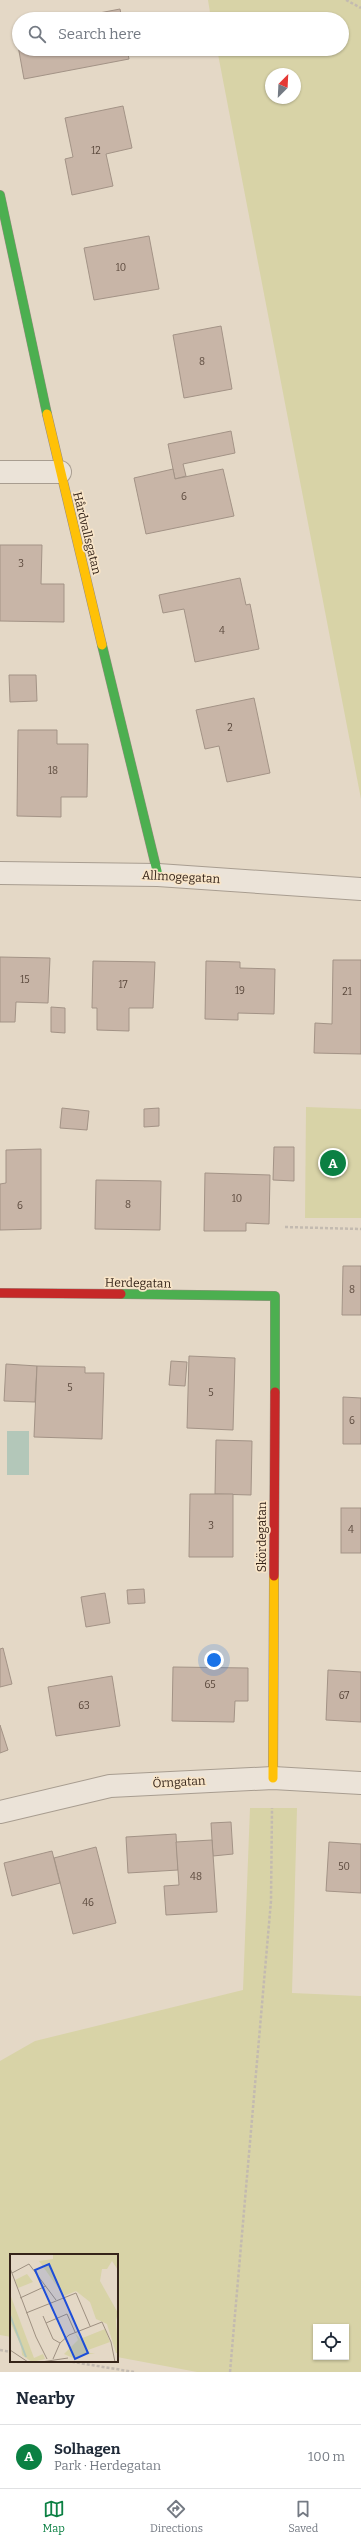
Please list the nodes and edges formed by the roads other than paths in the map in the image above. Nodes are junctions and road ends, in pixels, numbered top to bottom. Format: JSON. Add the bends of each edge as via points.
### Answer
{"nodes":[{"id":1,"x":0,"y":195,"type":"edge"},
{"id":2,"x":0,"y":472,"type":"edge"},
{"id":3,"x":60,"y":472,"type":"junction"},
{"id":4,"x":0,"y":873,"type":"edge"},
{"id":5,"x":158,"y":875,"type":"junction"},
{"id":6,"x":361,"y":889,"type":"edge"},
{"id":7,"x":0,"y":1293,"type":"edge"},
{"id":8,"x":275,"y":1296,"type":"joint"},
{"id":9,"x":273,"y":1778,"type":"junction"},
{"id":10,"x":361,"y":1783,"type":"edge"},
{"id":11,"x":0,"y":1812,"type":"edge"}],
"edges":[{"from":1,"to":3,"type":"street","name":"Hårdvallsgatan"},
{"from":2,"to":3,"type":"street"},
{"from":3,"to":5,"type":"street","name":"Hårdvallsgatan"},
{"from":4,"to":5,"type":"street","name":"Allmogegatan"},
{"from":5,"to":6,"type":"street","name":"Allmogegatan"},
{"from":7,"to":8,"type":"street","name":"Herdegatan"},
{"from":8,"to":9,"type":"street","name":"Skördegatan"},
{"from":9,"to":10,"type":"street","name":"Örngatan"},
{"from":9,"to":11,"type":"street","name":"Örngatan","via":[[110,1786]]}]}
